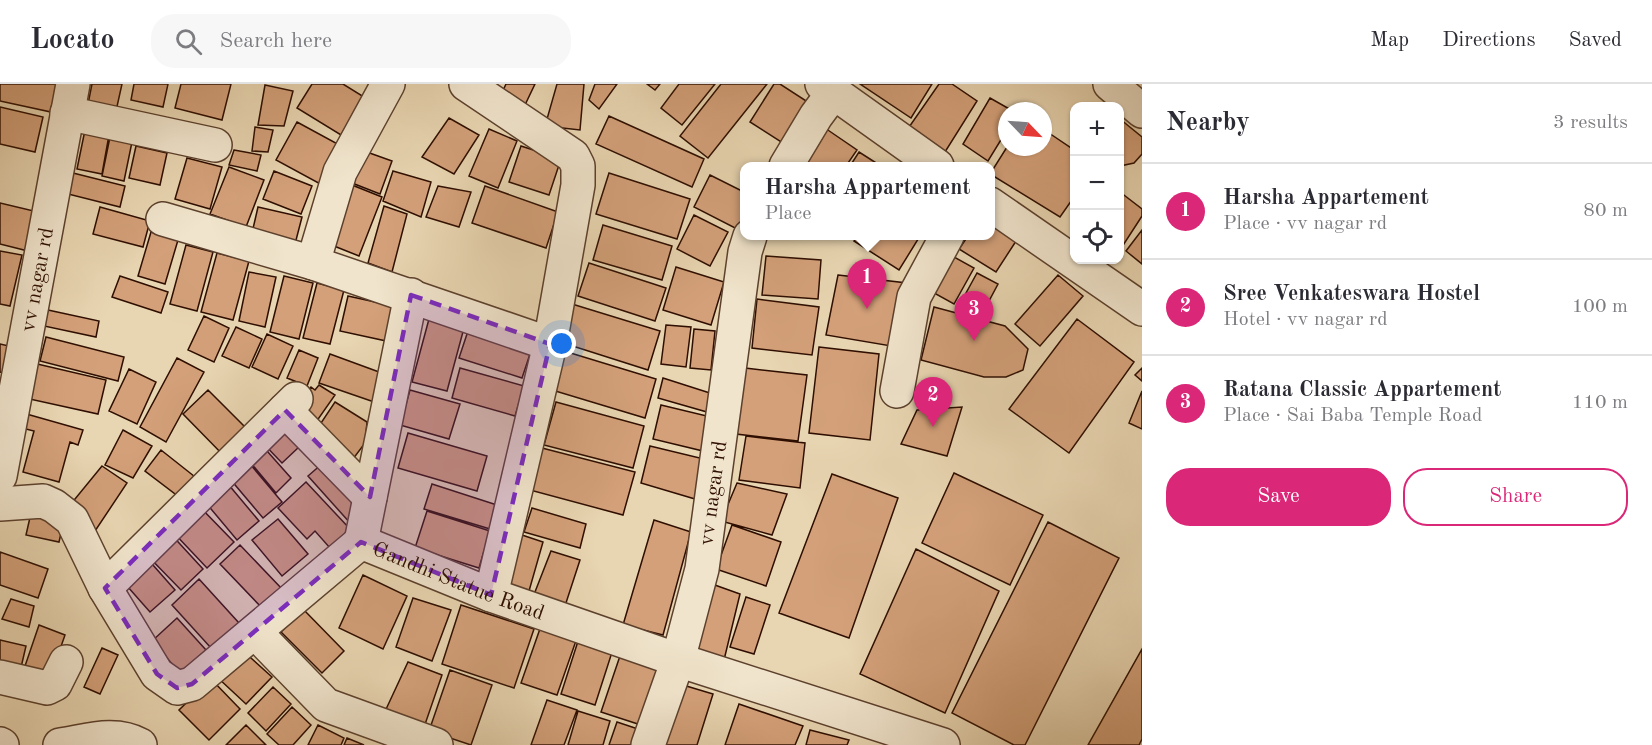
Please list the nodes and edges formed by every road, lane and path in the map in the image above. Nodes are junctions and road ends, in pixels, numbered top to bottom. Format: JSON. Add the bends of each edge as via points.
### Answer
{"nodes":[{"id":1,"x":388,"y":84,"type":"edge"},
{"id":2,"x":466,"y":84,"type":"edge"},
{"id":3,"x":1110,"y":84,"type":"edge"},
{"id":4,"x":827,"y":89,"type":"edge"},
{"id":5,"x":70,"y":98,"type":"edge"},
{"id":6,"x":1142,"y":111,"type":"edge"},
{"id":7,"x":215,"y":145,"type":"dead end"},
{"id":8,"x":788,"y":162,"type":"edge"},
{"id":9,"x":931,"y":162,"type":"edge"},
{"id":10,"x":995,"y":207,"type":"edge"},
{"id":11,"x":163,"y":219,"type":"dead end"},
{"id":12,"x":749,"y":240,"type":"edge"},
{"id":13,"x":945,"y":240,"type":"edge"},
{"id":14,"x":313,"y":263,"type":"junction"},
{"id":15,"x":411,"y":295,"type":"junction"},
{"id":16,"x":1142,"y":309,"type":"edge"},
{"id":17,"x":550,"y":344,"type":"junction"},
{"id":18,"x":897,"y":391,"type":"dead end"},
{"id":19,"x":0,"y":476,"type":"edge"},
{"id":20,"x":370,"y":497,"type":"junction"},
{"id":21,"x":0,"y":504,"type":"edge"},
{"id":22,"x":361,"y":542,"type":"junction"},
{"id":23,"x":105,"y":588,"type":"junction"},
{"id":24,"x":491,"y":595,"type":"junction"},
{"id":25,"x":255,"y":632,"type":"junction"},
{"id":26,"x":678,"y":660,"type":"junction"},
{"id":27,"x":66,"y":662,"type":"dead end"},
{"id":28,"x":0,"y":677,"type":"edge"},
{"id":29,"x":932,"y":743,"type":"edge"},
{"id":30,"x":60,"y":745,"type":"edge"},
{"id":31,"x":140,"y":745,"type":"edge"},
{"id":32,"x":435,"y":745,"type":"edge"},
{"id":33,"x":648,"y":745,"type":"edge"}],
"edges":[{"from":1,"to":14,"type":"street","via":[[340,172]]},
{"from":2,"to":17,"type":"street","via":[[573,156],[578,166]]},
{"from":3,"to":6,"type":"street"},
{"from":4,"to":8,"type":"street"},
{"from":4,"to":9,"type":"street"},
{"from":5,"to":7,"type":"street"},
{"from":5,"to":19,"type":"street","name":"vv nagar rd"},
{"from":10,"to":16,"type":"street"},
{"from":11,"to":14,"type":"street"},
{"from":12,"to":26,"type":"street","name":"vv nagar rd","via":[[702,569]]},
{"from":13,"to":18,"type":"street","via":[[914,297]]},
{"from":14,"to":15,"type":"street"},
{"from":15,"to":17,"type":"street"},
{"from":15,"to":20,"type":"street"},
{"from":17,"to":24,"type":"street"},
{"from":20,"to":22,"type":"street"},
{"from":20,"to":23,"type":"street","via":[[290,405]]},
{"from":21,"to":23,"type":"street","name":"Gandhi Statue Road","via":[[43,501],[72,519]]},
{"from":22,"to":24,"type":"street","name":"Gandhi Statue Road"},
{"from":22,"to":25,"type":"street","name":"Gandhi Statue Road"},
{"from":23,"to":25,"type":"street","name":"Gandhi Statue Road","via":[[157,674],[177,688],[192,684]]},
{"from":24,"to":26,"type":"street","name":"Gandhi Statue Road"},
{"from":25,"to":32,"type":"street","via":[[326,705]]},
{"from":26,"to":29,"type":"street","name":"Gandhi Statue Road"},
{"from":26,"to":33,"type":"street","name":"vv nagar rd"},
{"from":27,"to":28,"type":"street","via":[[55,684],[47,688]]},
{"from":30,"to":31,"type":"street","via":[[95,738],[128,738]]}]}
